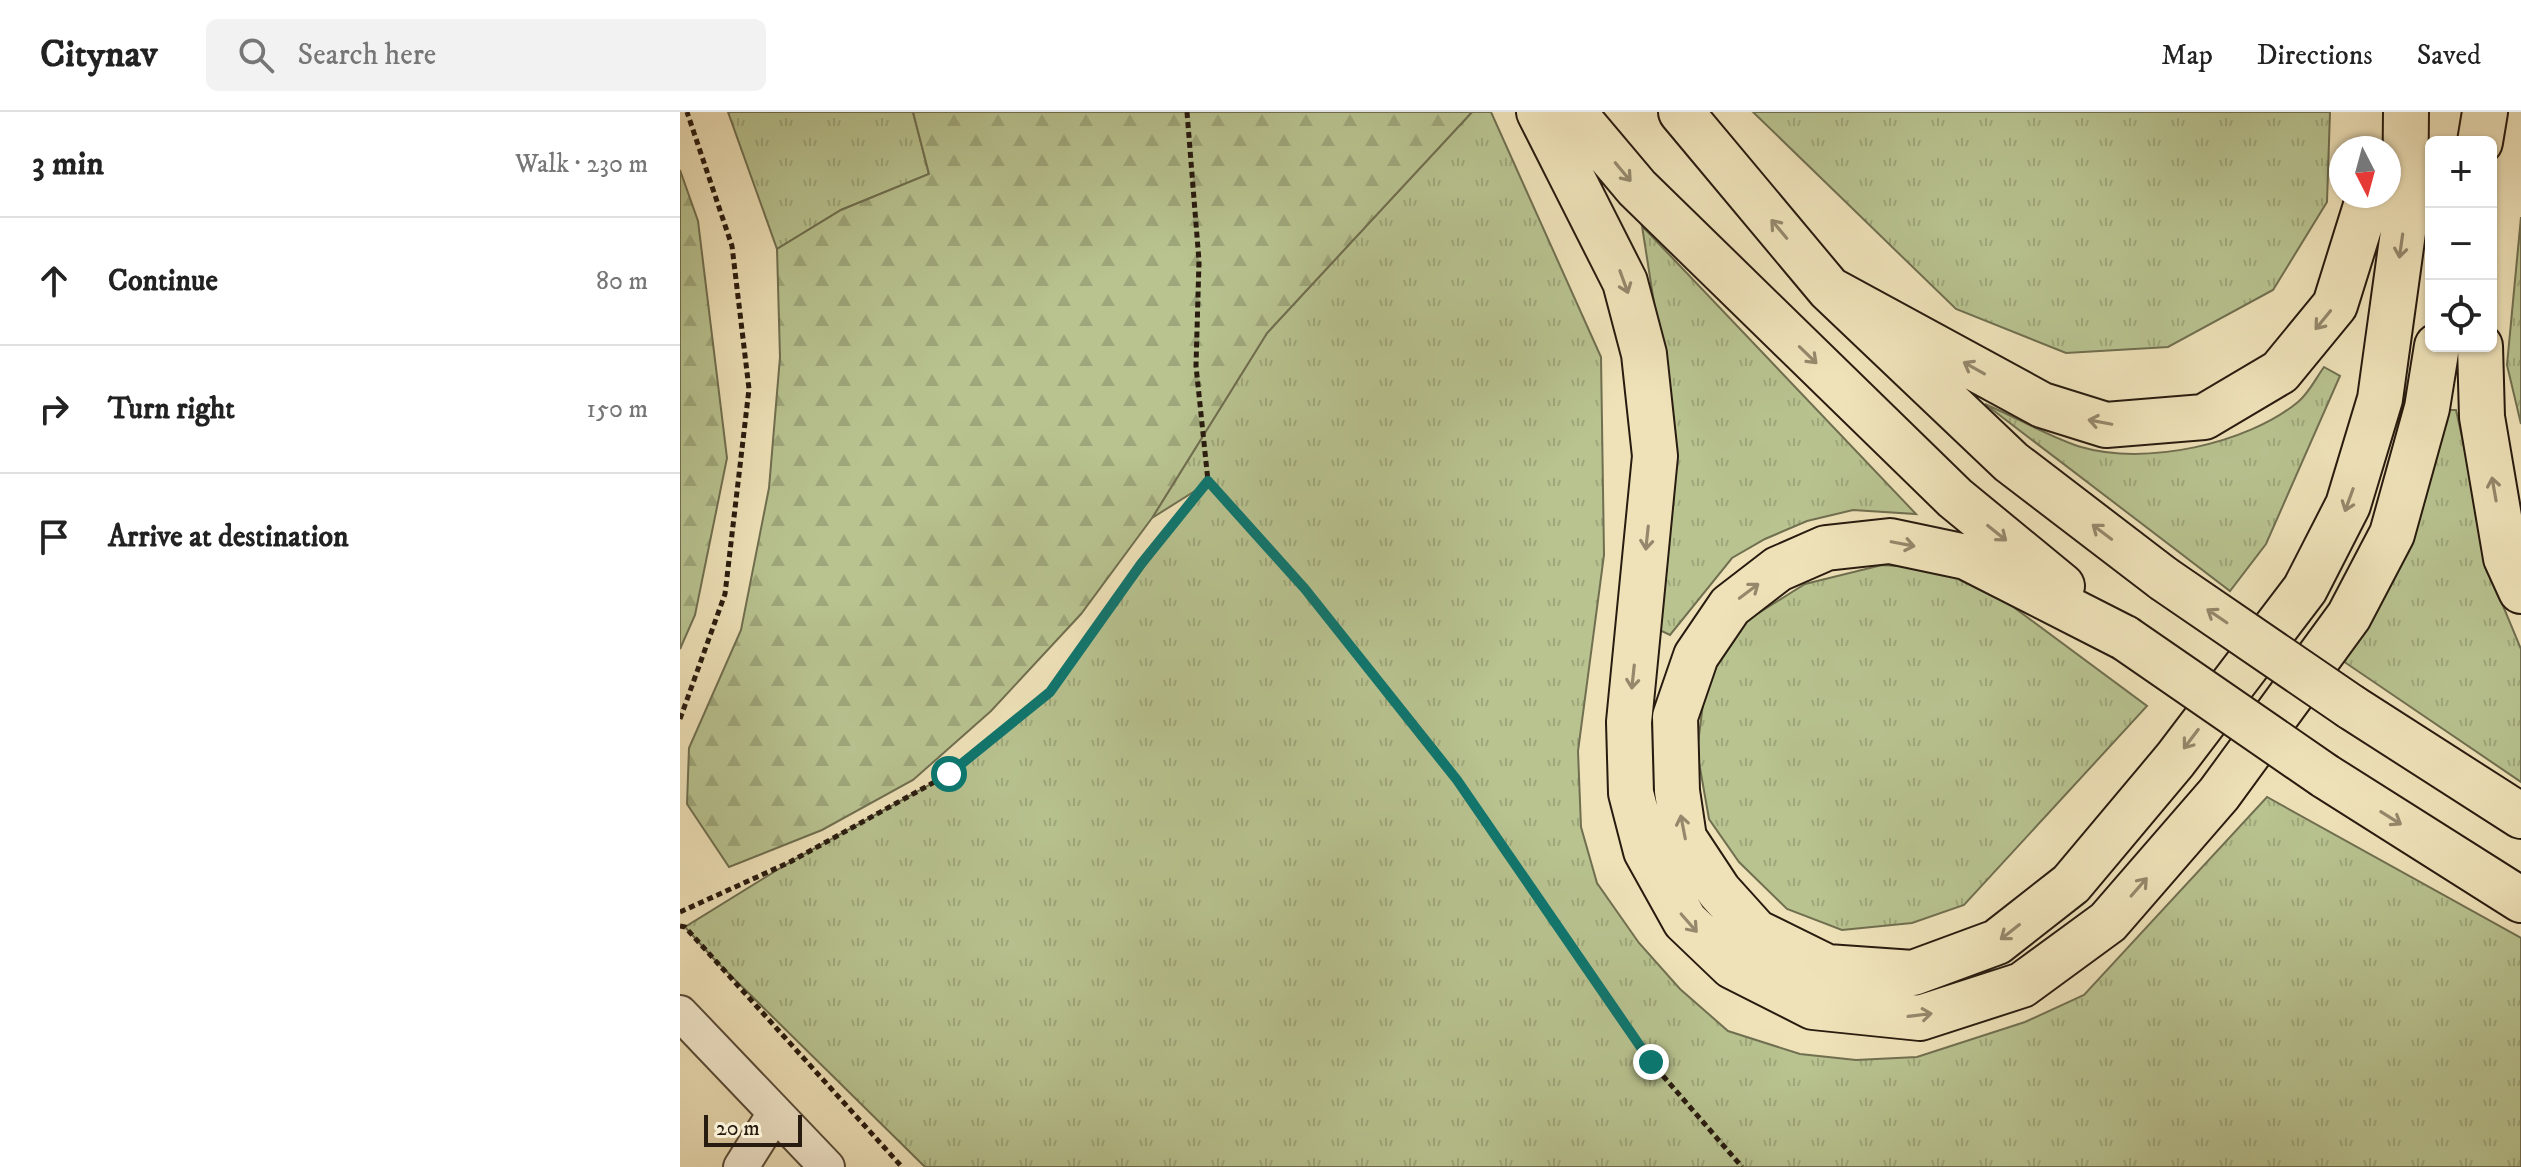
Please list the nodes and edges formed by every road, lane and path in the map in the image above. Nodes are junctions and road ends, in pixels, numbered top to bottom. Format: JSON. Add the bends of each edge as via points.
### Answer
{"nodes":[{"id":1,"x":687,"y":112,"type":"edge"},
{"id":2,"x":1187,"y":112,"type":"edge"},
{"id":3,"x":1539,"y":112,"type":"edge"},
{"id":4,"x":1573,"y":112,"type":"edge"},
{"id":5,"x":1681,"y":112,"type":"edge"},
{"id":6,"x":2389,"y":112,"type":"edge"},
{"id":7,"x":2406,"y":112,"type":"edge"},
{"id":8,"x":2485,"y":112,"type":"edge"},
{"id":9,"x":2383,"y":136,"type":"edge"},
{"id":10,"x":2481,"y":136,"type":"edge"},
{"id":11,"x":2365,"y":208,"type":"edge"},
{"id":12,"x":1829,"y":289,"type":"junction"},
{"id":13,"x":2436,"y":352,"type":"edge"},
{"id":14,"x":2480,"y":352,"type":"edge"},
{"id":15,"x":1208,"y":481,"type":"junction"},
{"id":16,"x":2521,"y":591,"type":"edge"},
{"id":17,"x":2125,"y":638,"type":"junction"},
{"id":18,"x":680,"y":719,"type":"edge"},
{"id":19,"x":2521,"y":816,"type":"edge"},
{"id":20,"x":2521,"y":900,"type":"edge"},
{"id":21,"x":680,"y":912,"type":"edge"},
{"id":22,"x":680,"y":919,"type":"edge"},
{"id":23,"x":683,"y":927,"type":"edge"},
{"id":24,"x":680,"y":1013,"type":"edge"},
{"id":25,"x":775,"y":1113,"type":"junction"},
{"id":26,"x":741,"y":1167,"type":"edge"},
{"id":27,"x":827,"y":1167,"type":"edge"},
{"id":28,"x":902,"y":1167,"type":"edge"},
{"id":29,"x":1742,"y":1167,"type":"edge"}],
"edges":[{"from":1,"to":18,"type":"path","via":[[732,246],[749,389],[725,594]]},
{"from":2,"to":15,"type":"path","via":[[1199,261],[1196,366]]},
{"from":3,"to":13,"type":"highway","one_way":true,"via":[[1625,282],[1644,354],[1655,456],[1629,722],[1631,793],[1646,851],[1685,921],[1732,966],[1813,1007],[1920,1018],[2022,985],[2108,922],[2219,794],[2349,616],[2392,534],[2427,408]]},
{"from":4,"to":17,"type":"highway","one_way":true,"via":[[1637,188],[1955,498]]},
{"from":12,"to":5,"type":"highway","one_way":true},
{"from":6,"to":9,"type":"highway"},
{"from":7,"to":17,"type":"highway","one_way":true,"via":[[2405,218],[2380,399],[2348,505],[2305,589],[2175,760],[2071,884],[1997,942],[1913,973],[1827,967],[1756,932],[1719,891],[1684,838],[1675,717],[1696,656],[1730,606],[1778,569],[1826,548],[1890,541],[1966,557]]},
{"from":8,"to":10,"type":"highway"},
{"from":11,"to":12,"type":"highway","one_way":true,"via":[[2335,305],[2280,372],[2204,417],[2106,425],[2042,405]]},
{"from":19,"to":12,"type":"highway","one_way":true,"bridge":true,"via":[[2164,579],[2011,462]]},
{"from":16,"to":14,"type":"highway","one_way":true,"via":[[2506,558],[2485,433]]},
{"from":15,"to":21,"type":"path","via":[[1050,692],[949,774],[790,862]]},
{"from":15,"to":29,"type":"path","via":[[1305,589],[1457,780],[1651,1062]]},
{"from":17,"to":20,"type":"highway","one_way":true,"bridge":true,"via":[[2325,776]]},
{"from":22,"to":23,"type":"path"},
{"from":23,"to":28,"type":"path"},
{"from":24,"to":25,"type":"street"},
{"from":25,"to":26,"type":"street"},
{"from":25,"to":27,"type":"street"}]}
